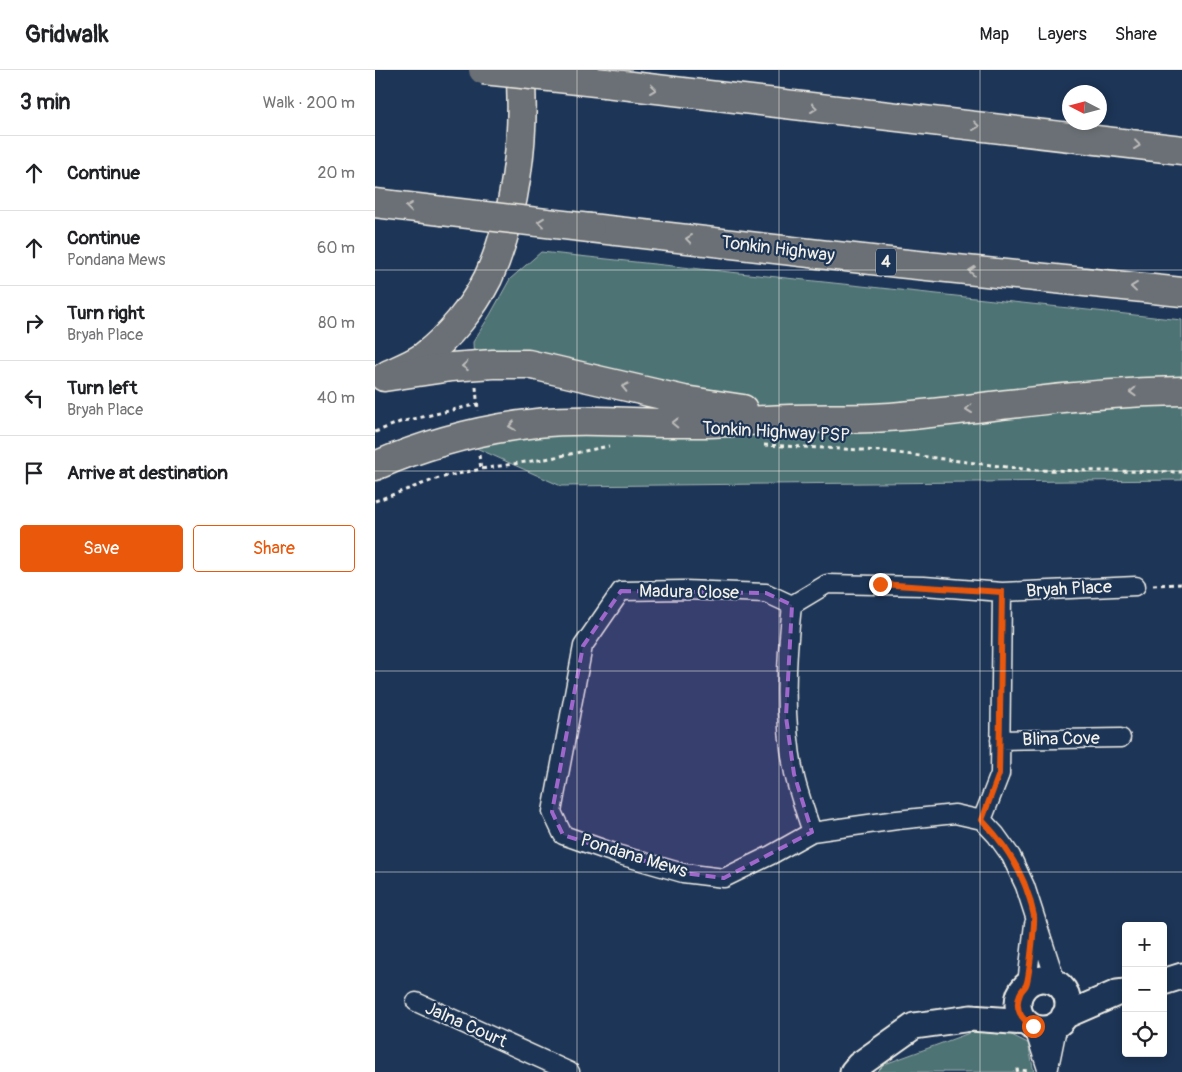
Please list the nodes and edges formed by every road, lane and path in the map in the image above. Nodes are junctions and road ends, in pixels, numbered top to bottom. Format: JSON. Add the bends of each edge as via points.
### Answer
{"nodes":[{"id":1,"x":483,"y":70,"type":"edge"},
{"id":2,"x":520,"y":70,"type":"edge"},
{"id":3,"x":1182,"y":150,"type":"edge"},
{"id":4,"x":375,"y":203,"type":"edge"},
{"id":5,"x":1182,"y":292,"type":"edge"},
{"id":6,"x":380,"y":378,"type":"edge"},
{"id":7,"x":1182,"y":391,"type":"edge"},
{"id":8,"x":479,"y":404,"type":"dead end"},
{"id":9,"x":793,"y":419,"type":"junction"},
{"id":10,"x":375,"y":432,"type":"edge"},
{"id":11,"x":614,"y":445,"type":"dead end"},
{"id":12,"x":757,"y":445,"type":"dead end"},
{"id":13,"x":375,"y":466,"type":"edge"},
{"id":14,"x":1182,"y":472,"type":"edge"},
{"id":15,"x":375,"y":501,"type":"edge"},
{"id":16,"x":1182,"y":584,"type":"edge"},
{"id":17,"x":1136,"y":586,"type":"joint"},
{"id":18,"x":1002,"y":592,"type":"junction"},
{"id":19,"x":791,"y":605,"type":"junction"},
{"id":20,"x":583,"y":646,"type":"joint"},
{"id":21,"x":1121,"y":738,"type":"dead end"},
{"id":22,"x":1000,"y":740,"type":"junction"},
{"id":23,"x":982,"y":820,"type":"junction"},
{"id":24,"x":812,"y":832,"type":"junction"},
{"id":25,"x":1035,"y":918,"type":"junction"},
{"id":26,"x":1182,"y":976,"type":"edge"},
{"id":27,"x":1167,"y":981,"type":"edge"},
{"id":28,"x":1057,"y":983,"type":"junction"},
{"id":29,"x":1024,"y":987,"type":"junction"},
{"id":30,"x":1121,"y":993,"type":"edge"},
{"id":31,"x":416,"y":1002,"type":"dead end"},
{"id":32,"x":971,"y":1018,"type":"junction"},
{"id":33,"x":1061,"y":1020,"type":"junction"},
{"id":34,"x":1029,"y":1024,"type":"junction"},
{"id":35,"x":570,"y":1072,"type":"edge"},
{"id":36,"x":853,"y":1072,"type":"edge"}],
"edges":[{"from":1,"to":3,"type":"main road","one_way":true,"bridge":true},
{"from":2,"to":6,"type":"main road","via":[[521,126],[514,185],[499,250],[487,280],[459,322],[441,342],[421,359]]},
{"from":5,"to":4,"type":"main road","name":"Tonkin Highway","number":"4","one_way":true,"bridge":true},
{"from":9,"to":6,"type":"main road","one_way":true,"via":[[684,400],[528,364],[451,367]]},
{"from":7,"to":9,"type":"main road","one_way":true,"via":[[1076,396],[875,418]]},
{"from":8,"to":10,"type":"path","via":[[400,422]]},
{"from":9,"to":13,"type":"main road","one_way":true,"via":[[682,423],[538,422],[454,438]]},
{"from":11,"to":15,"type":"path","via":[[439,478]]},
{"from":12,"to":14,"type":"path","name":"Tonkin Highway PSP","via":[[881,451],[1031,470]]},
{"from":16,"to":17,"type":"path"},
{"from":17,"to":18,"type":"street","name":"Bryah Place"},
{"from":18,"to":19,"type":"street","name":"Bryah Place","via":[[827,584]]},
{"from":18,"to":22,"type":"street","name":"Bryah Place"},
{"from":19,"to":20,"type":"street","name":"Madura Close","via":[[766,593],[621,591]]},
{"from":19,"to":24,"type":"street","via":[[786,654],[786,717],[794,774]]},
{"from":20,"to":24,"type":"street","name":"Pondana Mews","via":[[552,812],[563,835],[683,873],[724,878]]},
{"from":21,"to":22,"type":"street","name":"Blina Cove"},
{"from":22,"to":23,"type":"street","name":"Bryah Place","via":[[999,774]]},
{"from":23,"to":24,"type":"street","name":"Pondana Mews","via":[[955,814]]},
{"from":23,"to":25,"type":"street","via":[[1011,856]]},
{"from":25,"to":28,"type":"street"},
{"from":25,"to":29,"type":"street"},
{"from":26,"to":27,"type":"street"},
{"from":28,"to":29,"type":"street","via":[[1041,979]]},
{"from":28,"to":30,"type":"street"},
{"from":28,"to":33,"type":"street","via":[[1067,999]]},
{"from":29,"to":32,"type":"street"},
{"from":29,"to":34,"type":"street","via":[[1019,996],[1019,1010]]},
{"from":30,"to":33,"type":"street"},
{"from":31,"to":35,"type":"street","name":"Jalna Court"},
{"from":32,"to":34,"type":"street"},
{"from":32,"to":36,"type":"street","via":[[914,1026]]},
{"from":33,"to":34,"type":"street","via":[[1046,1028]]},
{"from":33,"to":34,"type":"street","via":[[1048,1072]]}]}
